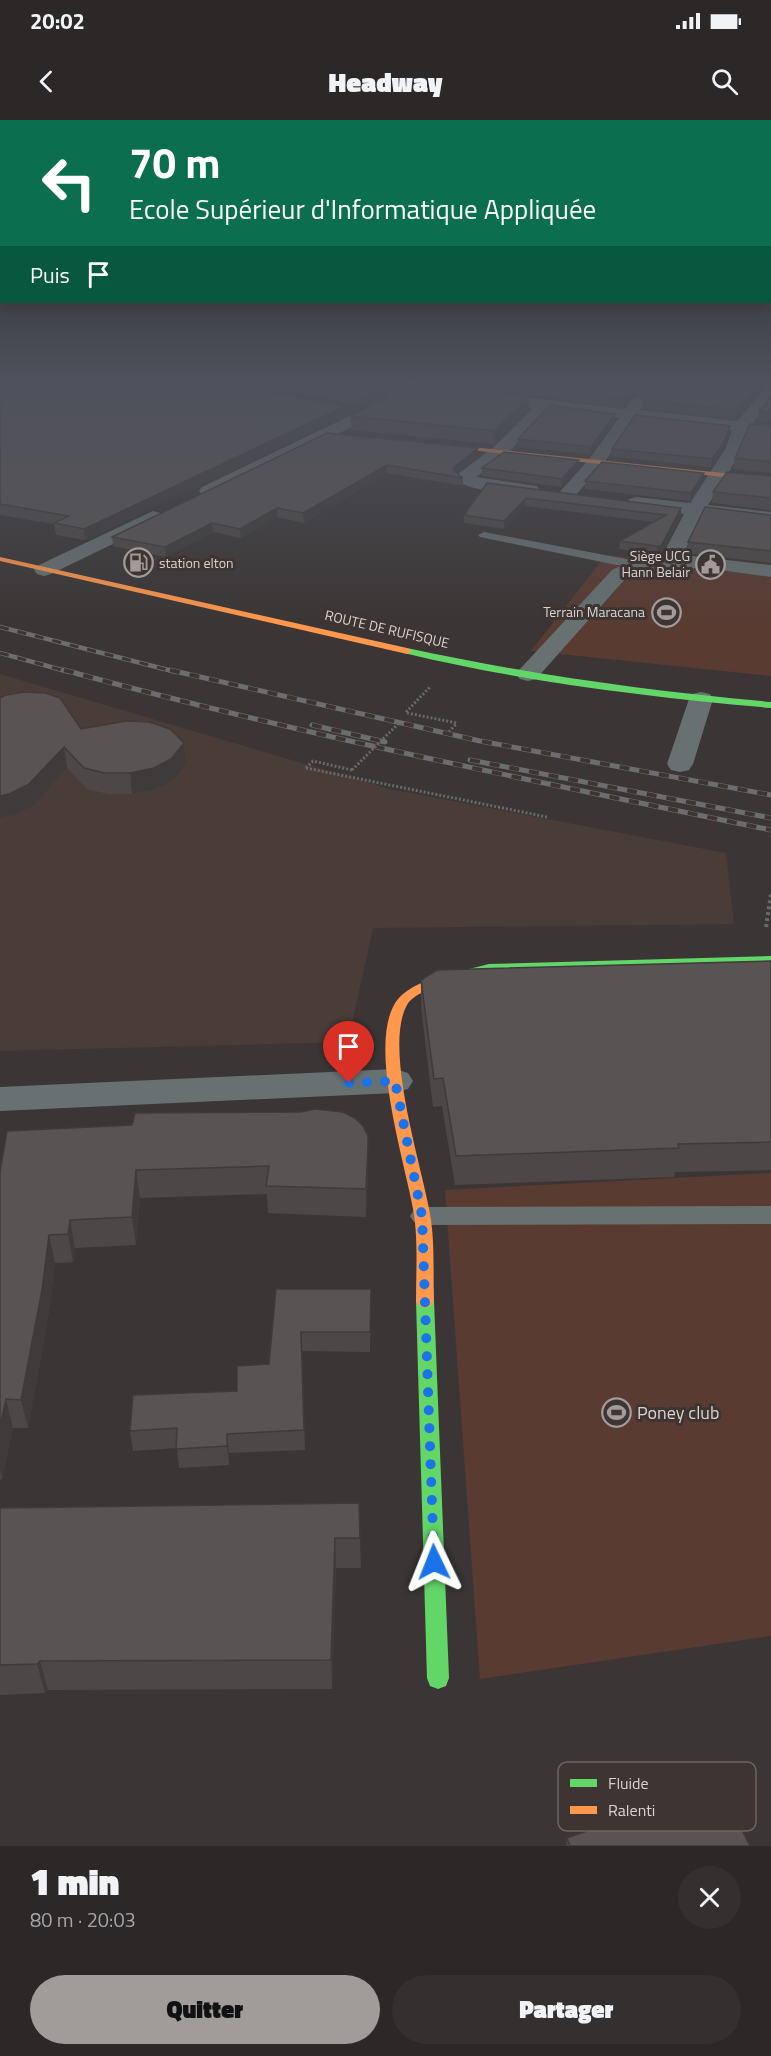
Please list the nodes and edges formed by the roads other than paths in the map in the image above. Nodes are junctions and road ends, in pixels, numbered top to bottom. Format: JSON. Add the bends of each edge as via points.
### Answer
{"nodes":[{"id":1,"x":596,"y":462,"type":"edge"},
{"id":2,"x":266,"y":463,"type":"edge"},
{"id":3,"x":485,"y":463,"type":"edge"},
{"id":4,"x":601,"y":463,"type":"edge"},
{"id":5,"x":726,"y":463,"type":"edge"},
{"id":6,"x":719,"y":475,"type":"junction"},
{"id":7,"x":771,"y":480,"type":"edge"},
{"id":8,"x":566,"y":495,"type":"junction"},
{"id":9,"x":195,"y":497,"type":"edge"},
{"id":10,"x":589,"y":498,"type":"edge"},
{"id":11,"x":624,"y":502,"type":"edge"},
{"id":12,"x":174,"y":507,"type":"edge"},
{"id":13,"x":696,"y":509,"type":"junction"},
{"id":14,"x":771,"y":518,"type":"edge"},
{"id":15,"x":484,"y":535,"type":"dead end"},
{"id":16,"x":0,"y":559,"type":"edge"},
{"id":17,"x":670,"y":561,"type":"junction"},
{"id":18,"x":636,"y":565,"type":"junction"},
{"id":19,"x":44,"y":570,"type":"junction"},
{"id":20,"x":771,"y":571,"type":"edge"},
{"id":21,"x":528,"y":674,"type":"junction"},
{"id":22,"x":701,"y":699,"type":"junction"},
{"id":23,"x":771,"y":705,"type":"edge"},
{"id":24,"x":680,"y":764,"type":"dead end"},
{"id":25,"x":771,"y":960,"type":"edge"},
{"id":26,"x":395,"y":1081,"type":"junction"},
{"id":27,"x":0,"y":1099,"type":"edge"},
{"id":28,"x":771,"y":1215,"type":"edge"},
{"id":29,"x":422,"y":1216,"type":"junction"},
{"id":30,"x":438,"y":1678,"type":"dead end"}],
"edges":[{"from":1,"to":8,"type":"street"},
{"from":2,"to":9,"type":"street"},
{"from":3,"to":8,"type":"street","via":[[464,478]]},
{"from":4,"to":6,"type":"street"},
{"from":5,"to":6,"type":"street"},
{"from":6,"to":7,"type":"street"},
{"from":6,"to":13,"type":"street"},
{"from":8,"to":10,"type":"street"},
{"from":11,"to":13,"type":"street"},
{"from":12,"to":19,"type":"street"},
{"from":13,"to":14,"type":"street"},
{"from":13,"to":17,"type":"street"},
{"from":15,"to":18,"type":"lane"},
{"from":16,"to":19,"type":"street","name":"ROUTE DE RUFISQUE"},
{"from":17,"to":18,"type":"street"},
{"from":17,"to":20,"type":"street"},
{"from":18,"to":21,"type":"street","via":[[620,574]]},
{"from":19,"to":21,"type":"street","name":"ROUTE DE RUFISQUE","via":[[453,661]]},
{"from":21,"to":22,"type":"street","name":"ROUTE DE RUFISQUE"},
{"from":22,"to":23,"type":"street","name":"ROUTE DE RUFISQUE"},
{"from":22,"to":24,"type":"street"},
{"from":25,"to":26,"type":"street","via":[[489,968],[453,976],[418,990],[401,1004],[393,1026]]},
{"from":26,"to":27,"type":"street"},
{"from":26,"to":29,"type":"street"},
{"from":28,"to":29,"type":"lane"},
{"from":29,"to":30,"type":"street"}]}
